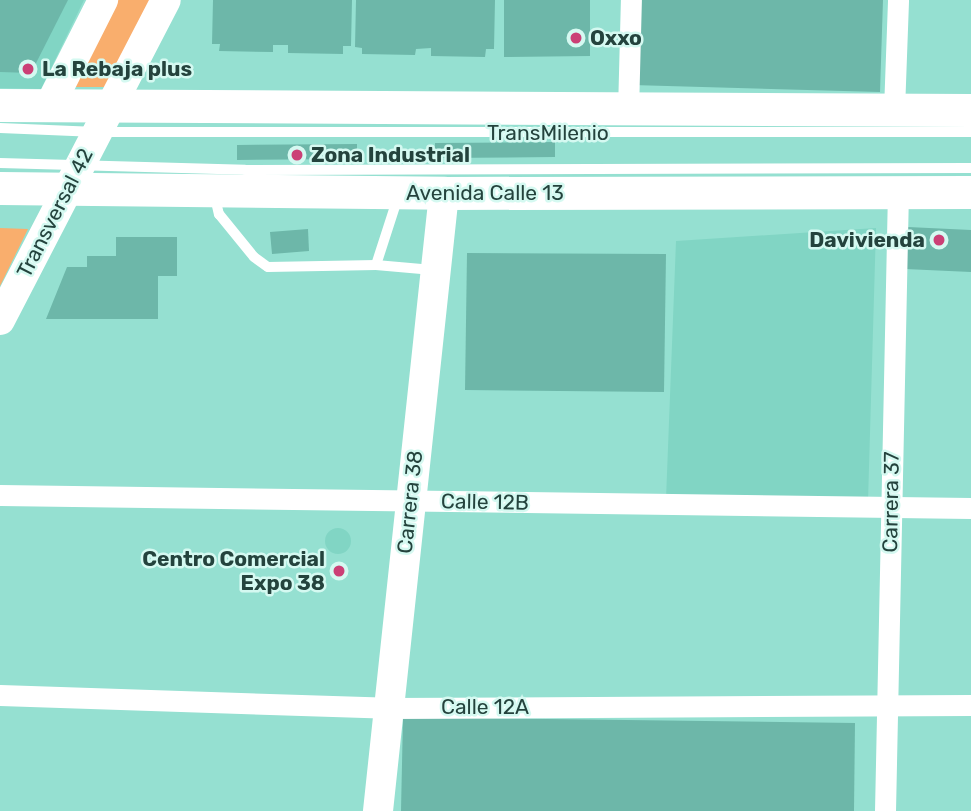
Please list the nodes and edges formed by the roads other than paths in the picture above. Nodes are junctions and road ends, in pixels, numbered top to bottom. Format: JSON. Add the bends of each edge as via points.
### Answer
{"nodes":[{"id":1,"x":103,"y":0,"type":"edge"},
{"id":2,"x":166,"y":0,"type":"edge"},
{"id":3,"x":631,"y":0,"type":"edge"},
{"id":4,"x":898,"y":0,"type":"edge"},
{"id":5,"x":0,"y":104,"type":"edge"},
{"id":6,"x":50,"y":105,"type":"junction"},
{"id":7,"x":894,"y":110,"type":"junction"},
{"id":8,"x":971,"y":110,"type":"edge"},
{"id":9,"x":628,"y":111,"type":"junction"},
{"id":10,"x":104,"y":119,"type":"junction"},
{"id":11,"x":0,"y":128,"type":"edge"},
{"id":12,"x":971,"y":132,"type":"edge"},
{"id":13,"x":0,"y":163,"type":"edge"},
{"id":14,"x":971,"y":168,"type":"edge"},
{"id":15,"x":73,"y":177,"type":"junction"},
{"id":16,"x":0,"y":188,"type":"edge"},
{"id":17,"x":214,"y":191,"type":"junction"},
{"id":18,"x":898,"y":192,"type":"junction"},
{"id":19,"x":971,"y":192,"type":"edge"},
{"id":20,"x":400,"y":193,"type":"junction"},
{"id":21,"x":444,"y":193,"type":"junction"},
{"id":22,"x":376,"y":265,"type":"junction"},
{"id":23,"x":435,"y":271,"type":"junction"},
{"id":24,"x":0,"y":320,"type":"edge"},
{"id":25,"x":0,"y":495,"type":"edge"},
{"id":26,"x":410,"y":501,"type":"junction"},
{"id":27,"x":891,"y":508,"type":"junction"},
{"id":28,"x":971,"y":508,"type":"edge"},
{"id":29,"x":0,"y":695,"type":"edge"},
{"id":30,"x":889,"y":704,"type":"junction"},
{"id":31,"x":971,"y":705,"type":"edge"},
{"id":32,"x":388,"y":708,"type":"junction"},
{"id":33,"x":378,"y":811,"type":"edge"},
{"id":34,"x":885,"y":811,"type":"edge"}],
"edges":[{"from":1,"to":6,"type":"street"},
{"from":2,"to":10,"type":"street","name":"Transversal 42"},
{"from":3,"to":9,"type":"street"},
{"from":4,"to":7,"type":"street"},
{"from":5,"to":6,"type":"main road"},
{"from":6,"to":10,"type":"main road"},
{"from":7,"to":8,"type":"main road"},
{"from":7,"to":9,"type":"main road"},
{"from":9,"to":10,"type":"main road"},
{"from":10,"to":11,"type":"lane","name":"TransMilenio"},
{"from":10,"to":12,"type":"lane","name":"TransMilenio"},
{"from":10,"to":15,"type":"street","name":"Transversal 42"},
{"from":13,"to":15,"type":"lane","name":"TransMilenio"},
{"from":14,"to":15,"type":"lane","name":"TransMilenio"},
{"from":15,"to":16,"type":"main road","name":"Avenida Calle 13"},
{"from":15,"to":17,"type":"main road","name":"Avenida Calle 13"},
{"from":15,"to":24,"type":"street","name":"Transversal 42"},
{"from":17,"to":20,"type":"main road","name":"Avenida Calle 13"},
{"from":17,"to":22,"type":"lane","via":[[219,214],[268,267]]},
{"from":18,"to":19,"type":"main road","name":"Avenida Calle 13"},
{"from":18,"to":21,"type":"main road","name":"Avenida Calle 13"},
{"from":18,"to":27,"type":"street","name":"Carrera 37"},
{"from":20,"to":21,"type":"main road","name":"Avenida Calle 13"},
{"from":20,"to":22,"type":"lane"},
{"from":21,"to":23,"type":"street","name":"Carrera 38"},
{"from":22,"to":23,"type":"lane"},
{"from":23,"to":26,"type":"street","name":"Carrera 38"},
{"from":25,"to":26,"type":"street","name":"Calle 12B"},
{"from":26,"to":27,"type":"street","name":"Calle 12B"},
{"from":26,"to":32,"type":"street","name":"Carrera 38"},
{"from":27,"to":28,"type":"street","name":"Calle 12B"},
{"from":27,"to":30,"type":"street","name":"Carrera 37"},
{"from":29,"to":32,"type":"street","name":"Calle 12A"},
{"from":30,"to":31,"type":"street","name":"Calle 12A"},
{"from":30,"to":32,"type":"street","name":"Calle 12A"},
{"from":30,"to":34,"type":"street","name":"Carrera 37"},
{"from":32,"to":33,"type":"street","name":"Carrera 38"}]}
